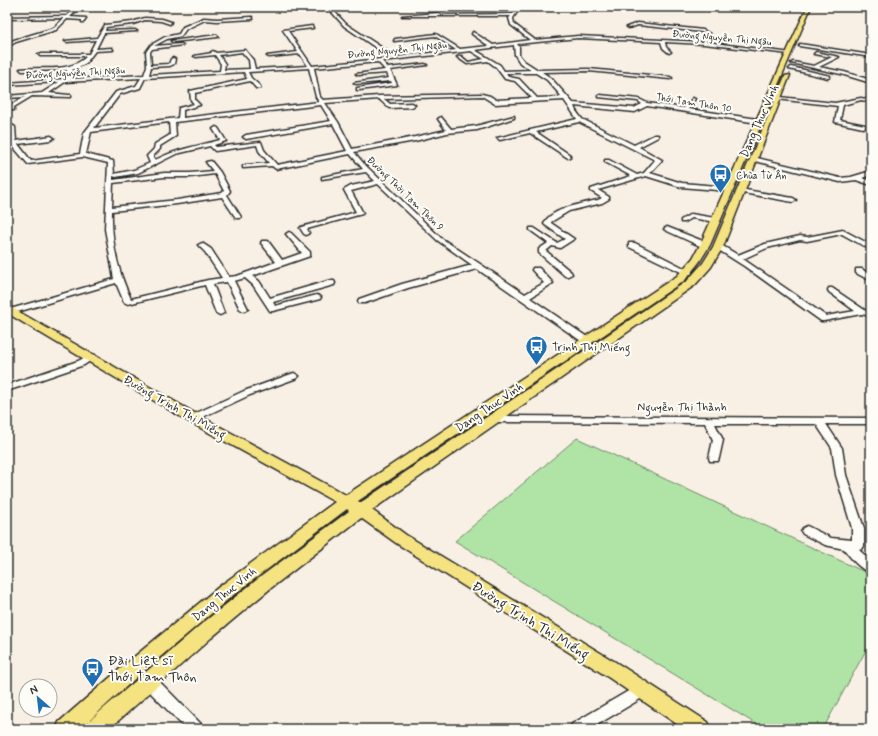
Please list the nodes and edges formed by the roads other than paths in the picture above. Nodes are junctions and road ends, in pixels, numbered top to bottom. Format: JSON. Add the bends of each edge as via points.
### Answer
{"nodes":[{"id":1,"x":78,"y":7,"type":"edge"},
{"id":2,"x":809,"y":7,"type":"edge"},
{"id":3,"x":816,"y":7,"type":"edge"},
{"id":4,"x":493,"y":8,"type":"edge"},
{"id":5,"x":520,"y":8,"type":"edge"},
{"id":6,"x":332,"y":10,"type":"dead end"},
{"id":7,"x":21,"y":14,"type":"dead end"},
{"id":8,"x":35,"y":14,"type":"dead end"},
{"id":9,"x":514,"y":15,"type":"junction"},
{"id":10,"x":404,"y":16,"type":"dead end"},
{"id":11,"x":7,"y":18,"type":"edge"},
{"id":12,"x":17,"y":18,"type":"junction"},
{"id":13,"x":30,"y":18,"type":"junction"},
{"id":14,"x":66,"y":18,"type":"junction"},
{"id":15,"x":252,"y":18,"type":"dead end"},
{"id":16,"x":83,"y":21,"type":"dead end"},
{"id":17,"x":170,"y":23,"type":"dead end"},
{"id":18,"x":312,"y":27,"type":"dead end"},
{"id":19,"x":629,"y":27,"type":"dead end"},
{"id":20,"x":135,"y":30,"type":"dead end"},
{"id":21,"x":473,"y":33,"type":"dead end"},
{"id":22,"x":101,"y":34,"type":"junction"},
{"id":23,"x":217,"y":36,"type":"dead end"},
{"id":24,"x":74,"y":38,"type":"dead end"},
{"id":25,"x":404,"y":39,"type":"junction"},
{"id":26,"x":395,"y":40,"type":"dead end"},
{"id":27,"x":7,"y":41,"type":"edge"},
{"id":28,"x":15,"y":41,"type":"junction"},
{"id":29,"x":67,"y":41,"type":"dead end"},
{"id":30,"x":534,"y":41,"type":"junction"},
{"id":31,"x":664,"y":41,"type":"junction"},
{"id":32,"x":157,"y":42,"type":"junction"},
{"id":33,"x":704,"y":43,"type":"junction"},
{"id":34,"x":411,"y":44,"type":"dead end"},
{"id":35,"x":515,"y":44,"type":"junction"},
{"id":36,"x":183,"y":45,"type":"dead end"},
{"id":37,"x":7,"y":46,"type":"edge"},
{"id":38,"x":492,"y":46,"type":"junction"},
{"id":39,"x":151,"y":48,"type":"junction"},
{"id":40,"x":112,"y":49,"type":"dead end"},
{"id":41,"x":176,"y":49,"type":"dead end"},
{"id":42,"x":471,"y":49,"type":"junction"},
{"id":43,"x":93,"y":50,"type":"junction"},
{"id":44,"x":460,"y":51,"type":"junction"},
{"id":45,"x":669,"y":52,"type":"dead end"},
{"id":46,"x":148,"y":53,"type":"junction"},
{"id":47,"x":214,"y":53,"type":"junction"},
{"id":48,"x":301,"y":53,"type":"junction"},
{"id":49,"x":796,"y":54,"type":"junction"},
{"id":50,"x":40,"y":55,"type":"dead end"},
{"id":51,"x":91,"y":55,"type":"junction"},
{"id":52,"x":196,"y":56,"type":"dead end"},
{"id":53,"x":269,"y":56,"type":"dead end"},
{"id":54,"x":871,"y":56,"type":"edge"},
{"id":55,"x":459,"y":57,"type":"dead end"},
{"id":56,"x":173,"y":59,"type":"dead end"},
{"id":57,"x":396,"y":59,"type":"junction"},
{"id":58,"x":488,"y":60,"type":"junction"},
{"id":59,"x":380,"y":61,"type":"junction"},
{"id":60,"x":425,"y":65,"type":"dead end"},
{"id":61,"x":149,"y":66,"type":"junction"},
{"id":62,"x":311,"y":67,"type":"junction"},
{"id":63,"x":815,"y":67,"type":"junction"},
{"id":64,"x":70,"y":69,"type":"junction"},
{"id":65,"x":22,"y":70,"type":"dead end"},
{"id":66,"x":388,"y":70,"type":"junction"},
{"id":67,"x":533,"y":70,"type":"junction"},
{"id":68,"x":565,"y":70,"type":"junction"},
{"id":69,"x":253,"y":71,"type":"junction"},
{"id":70,"x":246,"y":72,"type":"junction"},
{"id":71,"x":502,"y":72,"type":"junction"},
{"id":72,"x":221,"y":73,"type":"junction"},
{"id":73,"x":358,"y":74,"type":"dead end"},
{"id":74,"x":573,"y":77,"type":"dead end"},
{"id":75,"x":828,"y":77,"type":"dead end"},
{"id":76,"x":144,"y":78,"type":"junction"},
{"id":77,"x":670,"y":78,"type":"dead end"},
{"id":78,"x":250,"y":79,"type":"junction"},
{"id":79,"x":392,"y":79,"type":"junction"},
{"id":80,"x":66,"y":81,"type":"junction"},
{"id":81,"x":871,"y":82,"type":"edge"},
{"id":82,"x":356,"y":83,"type":"dead end"},
{"id":83,"x":7,"y":84,"type":"edge"},
{"id":84,"x":258,"y":87,"type":"dead end"},
{"id":85,"x":359,"y":89,"type":"dead end"},
{"id":86,"x":43,"y":94,"type":"junction"},
{"id":87,"x":32,"y":95,"type":"junction"},
{"id":88,"x":69,"y":96,"type":"dead end"},
{"id":89,"x":600,"y":96,"type":"dead end"},
{"id":90,"x":7,"y":97,"type":"edge"},
{"id":91,"x":379,"y":97,"type":"junction"},
{"id":92,"x":871,"y":97,"type":"edge"},
{"id":93,"x":566,"y":98,"type":"junction"},
{"id":94,"x":779,"y":98,"type":"junction"},
{"id":95,"x":693,"y":99,"type":"dead end"},
{"id":96,"x":861,"y":99,"type":"junction"},
{"id":97,"x":536,"y":100,"type":"junction"},
{"id":98,"x":871,"y":101,"type":"edge"},
{"id":99,"x":322,"y":102,"type":"junction"},
{"id":100,"x":571,"y":104,"type":"junction"},
{"id":101,"x":646,"y":104,"type":"junction"},
{"id":102,"x":841,"y":104,"type":"junction"},
{"id":103,"x":412,"y":105,"type":"dead end"},
{"id":104,"x":12,"y":109,"type":"dead end"},
{"id":105,"x":685,"y":110,"type":"junction"},
{"id":106,"x":512,"y":117,"type":"dead end"},
{"id":107,"x":441,"y":119,"type":"dead end"},
{"id":108,"x":172,"y":120,"type":"junction"},
{"id":109,"x":180,"y":120,"type":"junction"},
{"id":110,"x":580,"y":120,"type":"junction"},
{"id":111,"x":758,"y":121,"type":"junction"},
{"id":112,"x":336,"y":124,"type":"junction"},
{"id":113,"x":12,"y":126,"type":"dead end"},
{"id":114,"x":863,"y":126,"type":"dead end"},
{"id":115,"x":493,"y":128,"type":"junction"},
{"id":116,"x":216,"y":129,"type":"dead end"},
{"id":117,"x":90,"y":130,"type":"junction"},
{"id":118,"x":305,"y":131,"type":"dead end"},
{"id":119,"x":450,"y":131,"type":"junction"},
{"id":120,"x":531,"y":131,"type":"junction"},
{"id":121,"x":656,"y":136,"type":"dead end"},
{"id":122,"x":246,"y":137,"type":"dead end"},
{"id":123,"x":51,"y":138,"type":"dead end"},
{"id":124,"x":11,"y":143,"type":"edge"},
{"id":125,"x":210,"y":143,"type":"junction"},
{"id":126,"x":635,"y":147,"type":"junction"},
{"id":127,"x":351,"y":151,"type":"junction"},
{"id":128,"x":82,"y":155,"type":"junction"},
{"id":129,"x":568,"y":156,"type":"dead end"},
{"id":130,"x":753,"y":159,"type":"junction"},
{"id":131,"x":607,"y":161,"type":"dead end"},
{"id":132,"x":153,"y":162,"type":"junction"},
{"id":133,"x":209,"y":162,"type":"dead end"},
{"id":134,"x":273,"y":164,"type":"junction"},
{"id":135,"x":244,"y":167,"type":"dead end"},
{"id":136,"x":367,"y":170,"type":"junction"},
{"id":137,"x":217,"y":172,"type":"junction"},
{"id":138,"x":871,"y":173,"type":"edge"},
{"id":139,"x":646,"y":174,"type":"junction"},
{"id":140,"x":637,"y":176,"type":"junction"},
{"id":141,"x":324,"y":178,"type":"dead end"},
{"id":142,"x":855,"y":178,"type":"junction"},
{"id":143,"x":111,"y":179,"type":"junction"},
{"id":144,"x":380,"y":182,"type":"junction"},
{"id":145,"x":871,"y":183,"type":"edge"},
{"id":146,"x":735,"y":190,"type":"junction"},
{"id":147,"x":224,"y":195,"type":"junction"},
{"id":148,"x":793,"y":200,"type":"dead end"},
{"id":149,"x":109,"y":208,"type":"junction"},
{"id":150,"x":238,"y":217,"type":"dead end"},
{"id":151,"x":715,"y":220,"type":"junction"},
{"id":152,"x":683,"y":221,"type":"dead end"},
{"id":153,"x":667,"y":228,"type":"dead end"},
{"id":154,"x":532,"y":229,"type":"dead end"},
{"id":155,"x":306,"y":233,"type":"dead end"},
{"id":156,"x":289,"y":234,"type":"dead end"},
{"id":157,"x":265,"y":243,"type":"dead end"},
{"id":158,"x":552,"y":243,"type":"junction"},
{"id":159,"x":202,"y":245,"type":"dead end"},
{"id":160,"x":632,"y":245,"type":"dead end"},
{"id":161,"x":705,"y":245,"type":"junction"},
{"id":162,"x":718,"y":247,"type":"junction"},
{"id":163,"x":871,"y":248,"type":"edge"},
{"id":164,"x":738,"y":258,"type":"junction"},
{"id":165,"x":280,"y":263,"type":"junction"},
{"id":166,"x":478,"y":266,"type":"junction"},
{"id":167,"x":536,"y":270,"type":"dead end"},
{"id":168,"x":859,"y":271,"type":"dead end"},
{"id":169,"x":688,"y":272,"type":"junction"},
{"id":170,"x":568,"y":274,"type":"dead end"},
{"id":171,"x":246,"y":275,"type":"junction"},
{"id":172,"x":871,"y":279,"type":"edge"},
{"id":173,"x":118,"y":280,"type":"junction"},
{"id":174,"x":228,"y":280,"type":"junction"},
{"id":175,"x":208,"y":282,"type":"junction"},
{"id":176,"x":331,"y":283,"type":"dead end"},
{"id":177,"x":832,"y":290,"type":"dead end"},
{"id":178,"x":317,"y":297,"type":"dead end"},
{"id":179,"x":524,"y":298,"type":"junction"},
{"id":180,"x":268,"y":301,"type":"junction"},
{"id":181,"x":362,"y":301,"type":"dead end"},
{"id":182,"x":244,"y":309,"type":"dead end"},
{"id":183,"x":9,"y":310,"type":"edge"},
{"id":184,"x":220,"y":313,"type":"dead end"},
{"id":185,"x":868,"y":314,"type":"edge"},
{"id":186,"x":588,"y":341,"type":"junction"},
{"id":187,"x":92,"y":357,"type":"junction"},
{"id":188,"x":294,"y":376,"type":"dead end"},
{"id":189,"x":7,"y":388,"type":"edge"},
{"id":190,"x":193,"y":418,"type":"junction"},
{"id":191,"x":494,"y":418,"type":"junction"},
{"id":192,"x":708,"y":420,"type":"junction"},
{"id":193,"x":818,"y":421,"type":"junction"},
{"id":194,"x":871,"y":421,"type":"edge"},
{"id":195,"x":714,"y":458,"type":"dead end"},
{"id":196,"x":346,"y":502,"type":"junction"},
{"id":197,"x":361,"y":510,"type":"junction"},
{"id":198,"x":807,"y":531,"type":"dead end"},
{"id":199,"x":848,"y":545,"type":"junction"},
{"id":200,"x":871,"y":568,"type":"edge"},
{"id":201,"x":149,"y":681,"type":"junction"},
{"id":202,"x":642,"y":690,"type":"junction"},
{"id":203,"x":66,"y":729,"type":"edge"},
{"id":204,"x":95,"y":729,"type":"edge"},
{"id":205,"x":196,"y":729,"type":"edge"},
{"id":206,"x":577,"y":729,"type":"edge"},
{"id":207,"x":701,"y":729,"type":"edge"}],
"edges":[{"from":1,"to":14,"type":"street"},
{"from":2,"to":49,"type":"main road","name":"Dang Thuc Vinh"},
{"from":3,"to":49,"type":"main road","name":"Dang Thuc Vinh"},
{"from":4,"to":5,"type":"street"},
{"from":5,"to":9,"type":"street"},
{"from":6,"to":57,"type":"street","via":[[344,25]]},
{"from":7,"to":12,"type":"street"},
{"from":8,"to":13,"type":"street"},
{"from":9,"to":10,"type":"street"},
{"from":9,"to":30,"type":"street","via":[[511,18],[512,24]]},
{"from":11,"to":12,"type":"street"},
{"from":12,"to":13,"type":"street"},
{"from":13,"to":14,"type":"street"},
{"from":14,"to":16,"type":"street","via":[[85,19]]},
{"from":14,"to":28,"type":"street","via":[[55,29]]},
{"from":15,"to":32,"type":"street","via":[[202,19],[184,28],[180,35]]},
{"from":17,"to":22,"type":"street","via":[[145,18],[133,23],[107,26]]},
{"from":18,"to":48,"type":"street","name":"Đường Thời Tam Thôn 9","via":[[286,29]]},
{"from":19,"to":33,"type":"street","via":[[638,24],[703,31],[708,34]]},
{"from":20,"to":22,"type":"street"},
{"from":21,"to":38,"type":"street"},
{"from":22,"to":24,"type":"street"},
{"from":22,"to":29,"type":"street"},
{"from":22,"to":43,"type":"street"},
{"from":23,"to":32,"type":"street"},
{"from":25,"to":26,"type":"street"},
{"from":25,"to":34,"type":"street"},
{"from":25,"to":44,"type":"street","via":[[436,35]]},
{"from":27,"to":28,"type":"street"},
{"from":28,"to":37,"type":"street"},
{"from":30,"to":31,"type":"street","name":"Đường Nguyễn Thị Ngâu","via":[[578,37]]},
{"from":30,"to":35,"type":"street","name":"Đường Nguyễn Thị Ngâu"},
{"from":31,"to":33,"type":"street","name":"Đường Nguyễn Thị Ngâu"},
{"from":31,"to":45,"type":"street","via":[[664,47]]},
{"from":32,"to":39,"type":"street"},
{"from":33,"to":49,"type":"street","name":"Đường Nguyễn Thị Ngâu"},
{"from":35,"to":38,"type":"street","name":"Đường Nguyễn Thị Ngâu"},
{"from":35,"to":67,"type":"street","via":[[517,55]]},
{"from":36,"to":39,"type":"street"},
{"from":38,"to":42,"type":"street","name":"Đường Nguyễn Thị Ngâu"},
{"from":39,"to":46,"type":"street"},
{"from":40,"to":43,"type":"street"},
{"from":41,"to":46,"type":"street"},
{"from":42,"to":44,"type":"street","name":"Đường Nguyễn Thị Ngâu"},
{"from":42,"to":58,"type":"street"},
{"from":43,"to":51,"type":"street"},
{"from":44,"to":57,"type":"street","name":"Đường Nguyễn Thị Ngâu"},
{"from":46,"to":61,"type":"street"},
{"from":47,"to":52,"type":"street"},
{"from":47,"to":69,"type":"street","via":[[243,51],[251,60]]},
{"from":47,"to":72,"type":"street","via":[[223,62]]},
{"from":48,"to":53,"type":"street"},
{"from":48,"to":62,"type":"street","name":"Đường Thời Tam Thôn 9"},
{"from":49,"to":54,"type":"street","via":[[829,49]]},
{"from":49,"to":63,"type":"street"},
{"from":49,"to":63,"type":"street","via":[[837,57]]},
{"from":49,"to":75,"type":"street"},
{"from":49,"to":94,"type":"main road","name":"Dang Thuc Vinh"},
{"from":49,"to":111,"type":"main road","name":"Dang Thuc Vinh"},
{"from":50,"to":51,"type":"street"},
{"from":51,"to":64,"type":"street"},
{"from":55,"to":58,"type":"street","via":[[467,62]]},
{"from":56,"to":61,"type":"street","via":[[170,65]]},
{"from":57,"to":59,"type":"street","name":"Đường Nguyễn Thị Ngâu"},
{"from":58,"to":71,"type":"street"},
{"from":59,"to":62,"type":"street","name":"Đường Nguyễn Thị Ngâu"},
{"from":59,"to":66,"type":"street"},
{"from":60,"to":66,"type":"street"},
{"from":61,"to":76,"type":"street"},
{"from":62,"to":69,"type":"street","name":"Đường Nguyễn Thị Ngâu"},
{"from":62,"to":99,"type":"street","name":"Đường Thời Tam Thôn 9","via":[[314,86]]},
{"from":63,"to":81,"type":"street"},
{"from":64,"to":65,"type":"street"},
{"from":64,"to":80,"type":"street"},
{"from":66,"to":73,"type":"street"},
{"from":66,"to":79,"type":"street"},
{"from":67,"to":68,"type":"street"},
{"from":67,"to":71,"type":"street"},
{"from":67,"to":93,"type":"street","via":[[549,79]]},
{"from":68,"to":74,"type":"street"},
{"from":68,"to":77,"type":"street"},
{"from":69,"to":70,"type":"street","name":"Đường Nguyễn Thị Ngâu"},
{"from":70,"to":72,"type":"street","name":"Đường Nguyễn Thị Ngâu"},
{"from":70,"to":78,"type":"street"},
{"from":71,"to":97,"type":"street","via":[[507,78],[516,80]]},
{"from":72,"to":76,"type":"street","name":"Đường Nguyễn Thị Ngâu"},
{"from":76,"to":80,"type":"street","name":"Đường Nguyễn Thị Ngâu"},
{"from":76,"to":117,"type":"street","via":[[138,87],[118,93]]},
{"from":78,"to":84,"type":"street"},
{"from":78,"to":109,"type":"street","via":[[192,92],[197,105],[181,109]]},
{"from":79,"to":82,"type":"street"},
{"from":79,"to":85,"type":"street","via":[[395,84],[391,86]]},
{"from":80,"to":83,"type":"street","name":"Đường Nguyễn Thị Ngâu"},
{"from":80,"to":86,"type":"street"},
{"from":86,"to":87,"type":"street"},
{"from":86,"to":88,"type":"street"},
{"from":87,"to":90,"type":"street"},
{"from":87,"to":104,"type":"street","via":[[11,107]]},
{"from":89,"to":101,"type":"street","via":[[639,100]]},
{"from":91,"to":97,"type":"street","via":[[482,95],[493,102]]},
{"from":91,"to":99,"type":"street"},
{"from":91,"to":103,"type":"street","via":[[389,106]]},
{"from":92,"to":96,"type":"street"},
{"from":93,"to":97,"type":"street"},
{"from":93,"to":100,"type":"street"},
{"from":94,"to":102,"type":"street"},
{"from":94,"to":130,"type":"main road","name":"Dang Thuc Vinh"},
{"from":95,"to":105,"type":"street"},
{"from":96,"to":98,"type":"street"},
{"from":96,"to":102,"type":"street"},
{"from":99,"to":109,"type":"street"},
{"from":99,"to":112,"type":"street","name":"Đường Thời Tam Thôn 9"},
{"from":100,"to":101,"type":"street","name":"Thới Tam Thôn 10","via":[[628,110],[635,110]]},
{"from":100,"to":110,"type":"street"},
{"from":101,"to":105,"type":"street","name":"Thới Tam Thôn 10"},
{"from":102,"to":114,"type":"street","via":[[837,121]]},
{"from":105,"to":111,"type":"street","name":"Thới Tam Thôn 10"},
{"from":106,"to":115,"type":"street"},
{"from":107,"to":119,"type":"street"},
{"from":108,"to":109,"type":"street"},
{"from":108,"to":117,"type":"street"},
{"from":108,"to":132,"type":"street","via":[[173,136],[158,143],[157,149],[150,156]]},
{"from":110,"to":120,"type":"street"},
{"from":110,"to":126,"type":"street"},
{"from":111,"to":146,"type":"main road","name":"Dang Thuc Vinh"},
{"from":112,"to":118,"type":"street"},
{"from":112,"to":122,"type":"street"},
{"from":112,"to":127,"type":"street","name":"Đường Thời Tam Thôn 9"},
{"from":113,"to":124,"type":"street"},
{"from":115,"to":119,"type":"street"},
{"from":115,"to":120,"type":"street","via":[[502,137]]},
{"from":116,"to":125,"type":"street","via":[[223,141]]},
{"from":117,"to":128,"type":"street"},
{"from":119,"to":127,"type":"street"},
{"from":120,"to":129,"type":"street"},
{"from":121,"to":126,"type":"street"},
{"from":123,"to":124,"type":"street"},
{"from":124,"to":128,"type":"street","via":[[30,163]]},
{"from":125,"to":132,"type":"street"},
{"from":125,"to":134,"type":"street","via":[[215,149],[259,143],[261,150]]},
{"from":126,"to":139,"type":"street","via":[[659,160]]},
{"from":127,"to":134,"type":"street","via":[[276,167]]},
{"from":127,"to":136,"type":"street","name":"Đường Thời Tam Thôn 9"},
{"from":128,"to":143,"type":"street","via":[[111,162]]},
{"from":130,"to":142,"type":"street","via":[[840,180]]},
{"from":130,"to":146,"type":"main road","name":"Dang Thuc Vinh"},
{"from":131,"to":140,"type":"street"},
{"from":132,"to":143,"type":"street","via":[[136,172]]},
{"from":133,"to":137,"type":"street"},
{"from":134,"to":135,"type":"street"},
{"from":136,"to":141,"type":"street"},
{"from":136,"to":144,"type":"street","name":"Đường Thời Tam Thôn 9"},
{"from":137,"to":143,"type":"street","via":[[190,176]]},
{"from":137,"to":147,"type":"street","via":[[227,191]]},
{"from":138,"to":142,"type":"street"},
{"from":139,"to":140,"type":"street"},
{"from":139,"to":146,"type":"street","via":[[681,185]]},
{"from":140,"to":158,"type":"street","via":[[593,190],[607,198],[600,202],[567,209],[548,221],[547,224],[570,239],[557,246]]},
{"from":142,"to":145,"type":"street"},
{"from":143,"to":149,"type":"street"},
{"from":144,"to":155,"type":"street","via":[[347,190],[360,213],[303,228]]},
{"from":144,"to":166,"type":"street","name":"Đường Thời Tam Thôn 9","via":[[438,239]]},
{"from":146,"to":148,"type":"street"},
{"from":146,"to":151,"type":"main road","name":"Dang Thuc Vinh"},
{"from":146,"to":162,"type":"main road","name":"Dang Thuc Vinh"},
{"from":147,"to":149,"type":"street"},
{"from":147,"to":150,"type":"street"},
{"from":149,"to":173,"type":"street","via":[[108,229]]},
{"from":151,"to":152,"type":"street","via":[[690,216]]},
{"from":151,"to":161,"type":"main road","name":"Dang Thuc Vinh"},
{"from":153,"to":161,"type":"street"},
{"from":154,"to":158,"type":"street"},
{"from":156,"to":165,"type":"street","via":[[308,254]]},
{"from":157,"to":165,"type":"street"},
{"from":158,"to":170,"type":"street","via":[[542,251]]},
{"from":159,"to":174,"type":"street"},
{"from":160,"to":169,"type":"street"},
{"from":161,"to":169,"type":"main road","name":"Dang Thuc Vinh"},
{"from":162,"to":164,"type":"street"},
{"from":162,"to":191,"type":"main road","name":"Dang Thuc Vinh","via":[[700,274],[687,286]]},
{"from":163,"to":164,"type":"street","via":[[843,232],[765,246]]},
{"from":164,"to":185,"type":"street","via":[[824,319]]},
{"from":165,"to":171,"type":"street"},
{"from":166,"to":179,"type":"street","name":"Đường Thời Tam Thôn 9"},
{"from":166,"to":181,"type":"street","via":[[392,289]]},
{"from":167,"to":179,"type":"street","via":[[549,282]]},
{"from":168,"to":172,"type":"street"},
{"from":169,"to":186,"type":"main road","name":"Dang Thuc Vinh"},
{"from":171,"to":174,"type":"street"},
{"from":171,"to":180,"type":"street","via":[[256,283]]},
{"from":173,"to":175,"type":"street","via":[[128,302]]},
{"from":173,"to":183,"type":"street"},
{"from":174,"to":175,"type":"street"},
{"from":174,"to":182,"type":"street"},
{"from":175,"to":184,"type":"street"},
{"from":176,"to":180,"type":"street"},
{"from":177,"to":185,"type":"street"},
{"from":178,"to":180,"type":"street","via":[[273,309]]},
{"from":179,"to":186,"type":"street","name":"Đường Thời Tam Thôn 9"},
{"from":183,"to":187,"type":"main road","name":"Đường Trịnh Thị Miếng"},
{"from":186,"to":196,"type":"main road","name":"Dang Thuc Vinh"},
{"from":187,"to":189,"type":"street"},
{"from":187,"to":190,"type":"main road","name":"Đường Trịnh Thị Miếng"},
{"from":188,"to":190,"type":"street","via":[[247,393]]},
{"from":190,"to":196,"type":"main road","name":"Đường Trịnh Thị Miếng"},
{"from":191,"to":192,"type":"street","name":"Nguyễn Thị Thảnh"},
{"from":191,"to":197,"type":"main road","name":"Dang Thuc Vinh"},
{"from":192,"to":193,"type":"street","name":"Nguyễn Thị Thảnh"},
{"from":192,"to":195,"type":"street","via":[[718,440]]},
{"from":193,"to":194,"type":"street","name":"Nguyễn Thị Thảnh"},
{"from":193,"to":199,"type":"street","via":[[837,448],[841,475],[858,528],[858,546]]},
{"from":196,"to":197,"type":"main road","name":"Đường Trịnh Thị Miếng"},
{"from":196,"to":203,"type":"main road","name":"Dang Thuc Vinh","via":[[226,591]]},
{"from":197,"to":201,"type":"main road","name":"Dang Thuc Vinh","via":[[265,583]]},
{"from":197,"to":202,"type":"main road","name":"Đường Trịnh Thị Miếng","via":[[400,539]]},
{"from":198,"to":199,"type":"street","via":[[829,542]]},
{"from":199,"to":200,"type":"street","via":[[858,558]]},
{"from":201,"to":204,"type":"main road","name":"Dang Thuc Vinh"},
{"from":201,"to":205,"type":"street"},
{"from":202,"to":206,"type":"street"},
{"from":202,"to":207,"type":"main road","name":"Đường Trịnh Thị Miếng"}]}
